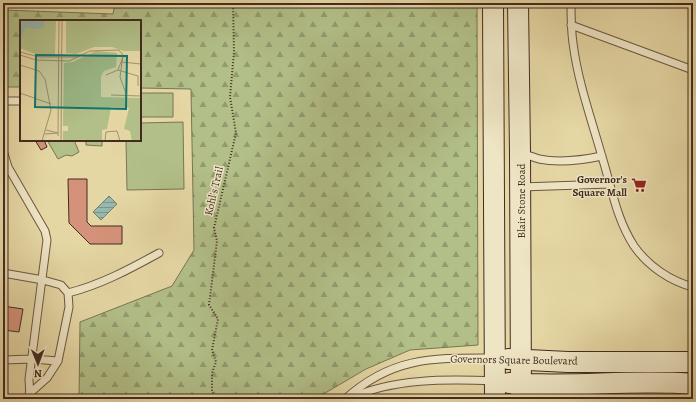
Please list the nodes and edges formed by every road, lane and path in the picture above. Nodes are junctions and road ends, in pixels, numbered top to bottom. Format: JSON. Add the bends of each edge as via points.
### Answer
{"nodes":[{"id":1,"x":232,"y":3,"type":"edge"},
{"id":2,"x":493,"y":3,"type":"edge"},
{"id":3,"x":518,"y":3,"type":"edge"},
{"id":4,"x":571,"y":3,"type":"edge"},
{"id":5,"x":571,"y":25,"type":"junction"},
{"id":6,"x":693,"y":70,"type":"edge"},
{"id":7,"x":3,"y":101,"type":"edge"},
{"id":8,"x":20,"y":101,"type":"edge"},
{"id":9,"x":3,"y":150,"type":"edge"},
{"id":10,"x":520,"y":152,"type":"junction"},
{"id":11,"x":602,"y":156,"type":"junction"},
{"id":12,"x":494,"y":162,"type":"junction"},
{"id":13,"x":610,"y":184,"type":"junction"},
{"id":14,"x":521,"y":186,"type":"junction"},
{"id":15,"x":159,"y":253,"type":"dead end"},
{"id":16,"x":3,"y":273,"type":"edge"},
{"id":17,"x":43,"y":280,"type":"junction"},
{"id":18,"x":693,"y":287,"type":"edge"},
{"id":19,"x":68,"y":293,"type":"junction"},
{"id":20,"x":494,"y":358,"type":"junction"},
{"id":21,"x":32,"y":359,"type":"junction"},
{"id":22,"x":3,"y":360,"type":"edge"},
{"id":23,"x":522,"y":360,"type":"junction"},
{"id":24,"x":58,"y":361,"type":"junction"},
{"id":25,"x":693,"y":362,"type":"edge"},
{"id":26,"x":693,"y":384,"type":"edge"},
{"id":27,"x":495,"y":390,"type":"edge"},
{"id":28,"x":521,"y":391,"type":"edge"},
{"id":29,"x":30,"y":396,"type":"edge"},
{"id":30,"x":220,"y":399,"type":"edge"},
{"id":31,"x":345,"y":399,"type":"edge"},
{"id":32,"x":349,"y":399,"type":"edge"}],
"edges":[{"from":1,"to":30,"type":"path","name":"Kohl's Trail","via":[[234,52],[230,97],[236,133],[214,228],[217,241],[209,306],[218,319],[212,350],[216,362],[212,373],[212,392]]},
{"from":2,"to":12,"type":"main road"},
{"from":3,"to":10,"type":"main road","name":"Blair Stone Road"},
{"from":4,"to":5,"type":"lane"},
{"from":5,"to":6,"type":"lane"},
{"from":5,"to":11,"type":"lane","via":[[582,88]]},
{"from":7,"to":8,"type":"lane"},
{"from":9,"to":17,"type":"lane","via":[[8,167],[45,231],[47,248]]},
{"from":10,"to":11,"type":"lane","via":[[541,159],[559,160]]},
{"from":10,"to":14,"type":"main road","name":"Blair Stone Road"},
{"from":11,"to":13,"type":"lane"},
{"from":12,"to":14,"type":"main road","via":[[507,178]]},
{"from":12,"to":20,"type":"main road"},
{"from":13,"to":14,"type":"lane"},
{"from":13,"to":18,"type":"lane","via":[[619,218],[634,246],[646,260],[666,276]]},
{"from":14,"to":23,"type":"main road","name":"Blair Stone Road"},
{"from":15,"to":19,"type":"lane","via":[[84,289]]},
{"from":16,"to":17,"type":"lane"},
{"from":17,"to":19,"type":"lane","via":[[61,285]]},
{"from":17,"to":21,"type":"lane"},
{"from":19,"to":24,"type":"lane","via":[[69,307]]},
{"from":20,"to":23,"type":"main road","name":"Governors Square Boulevard"},
{"from":20,"to":27,"type":"main road"},
{"from":20,"to":31,"type":"lane","name":"Governors Square Boulevard","via":[[442,358],[396,367],[360,386]]},
{"from":21,"to":22,"type":"lane"},
{"from":21,"to":24,"type":"lane"},
{"from":21,"to":29,"type":"lane"},
{"from":23,"to":25,"type":"main road","name":"Governors Square Boulevard"},
{"from":23,"to":28,"type":"main road","name":"Blair Stone Road"},
{"from":24,"to":29,"type":"lane"},
{"from":26,"to":28,"type":"main road","name":"Governors Square Boulevard","via":[[555,384]]},
{"from":27,"to":28,"type":"main road","name":"Governors Square Boulevard"},
{"from":27,"to":32,"type":"lane","name":"Governors Square Boulevard","via":[[443,380],[425,381],[374,390]]}]}
